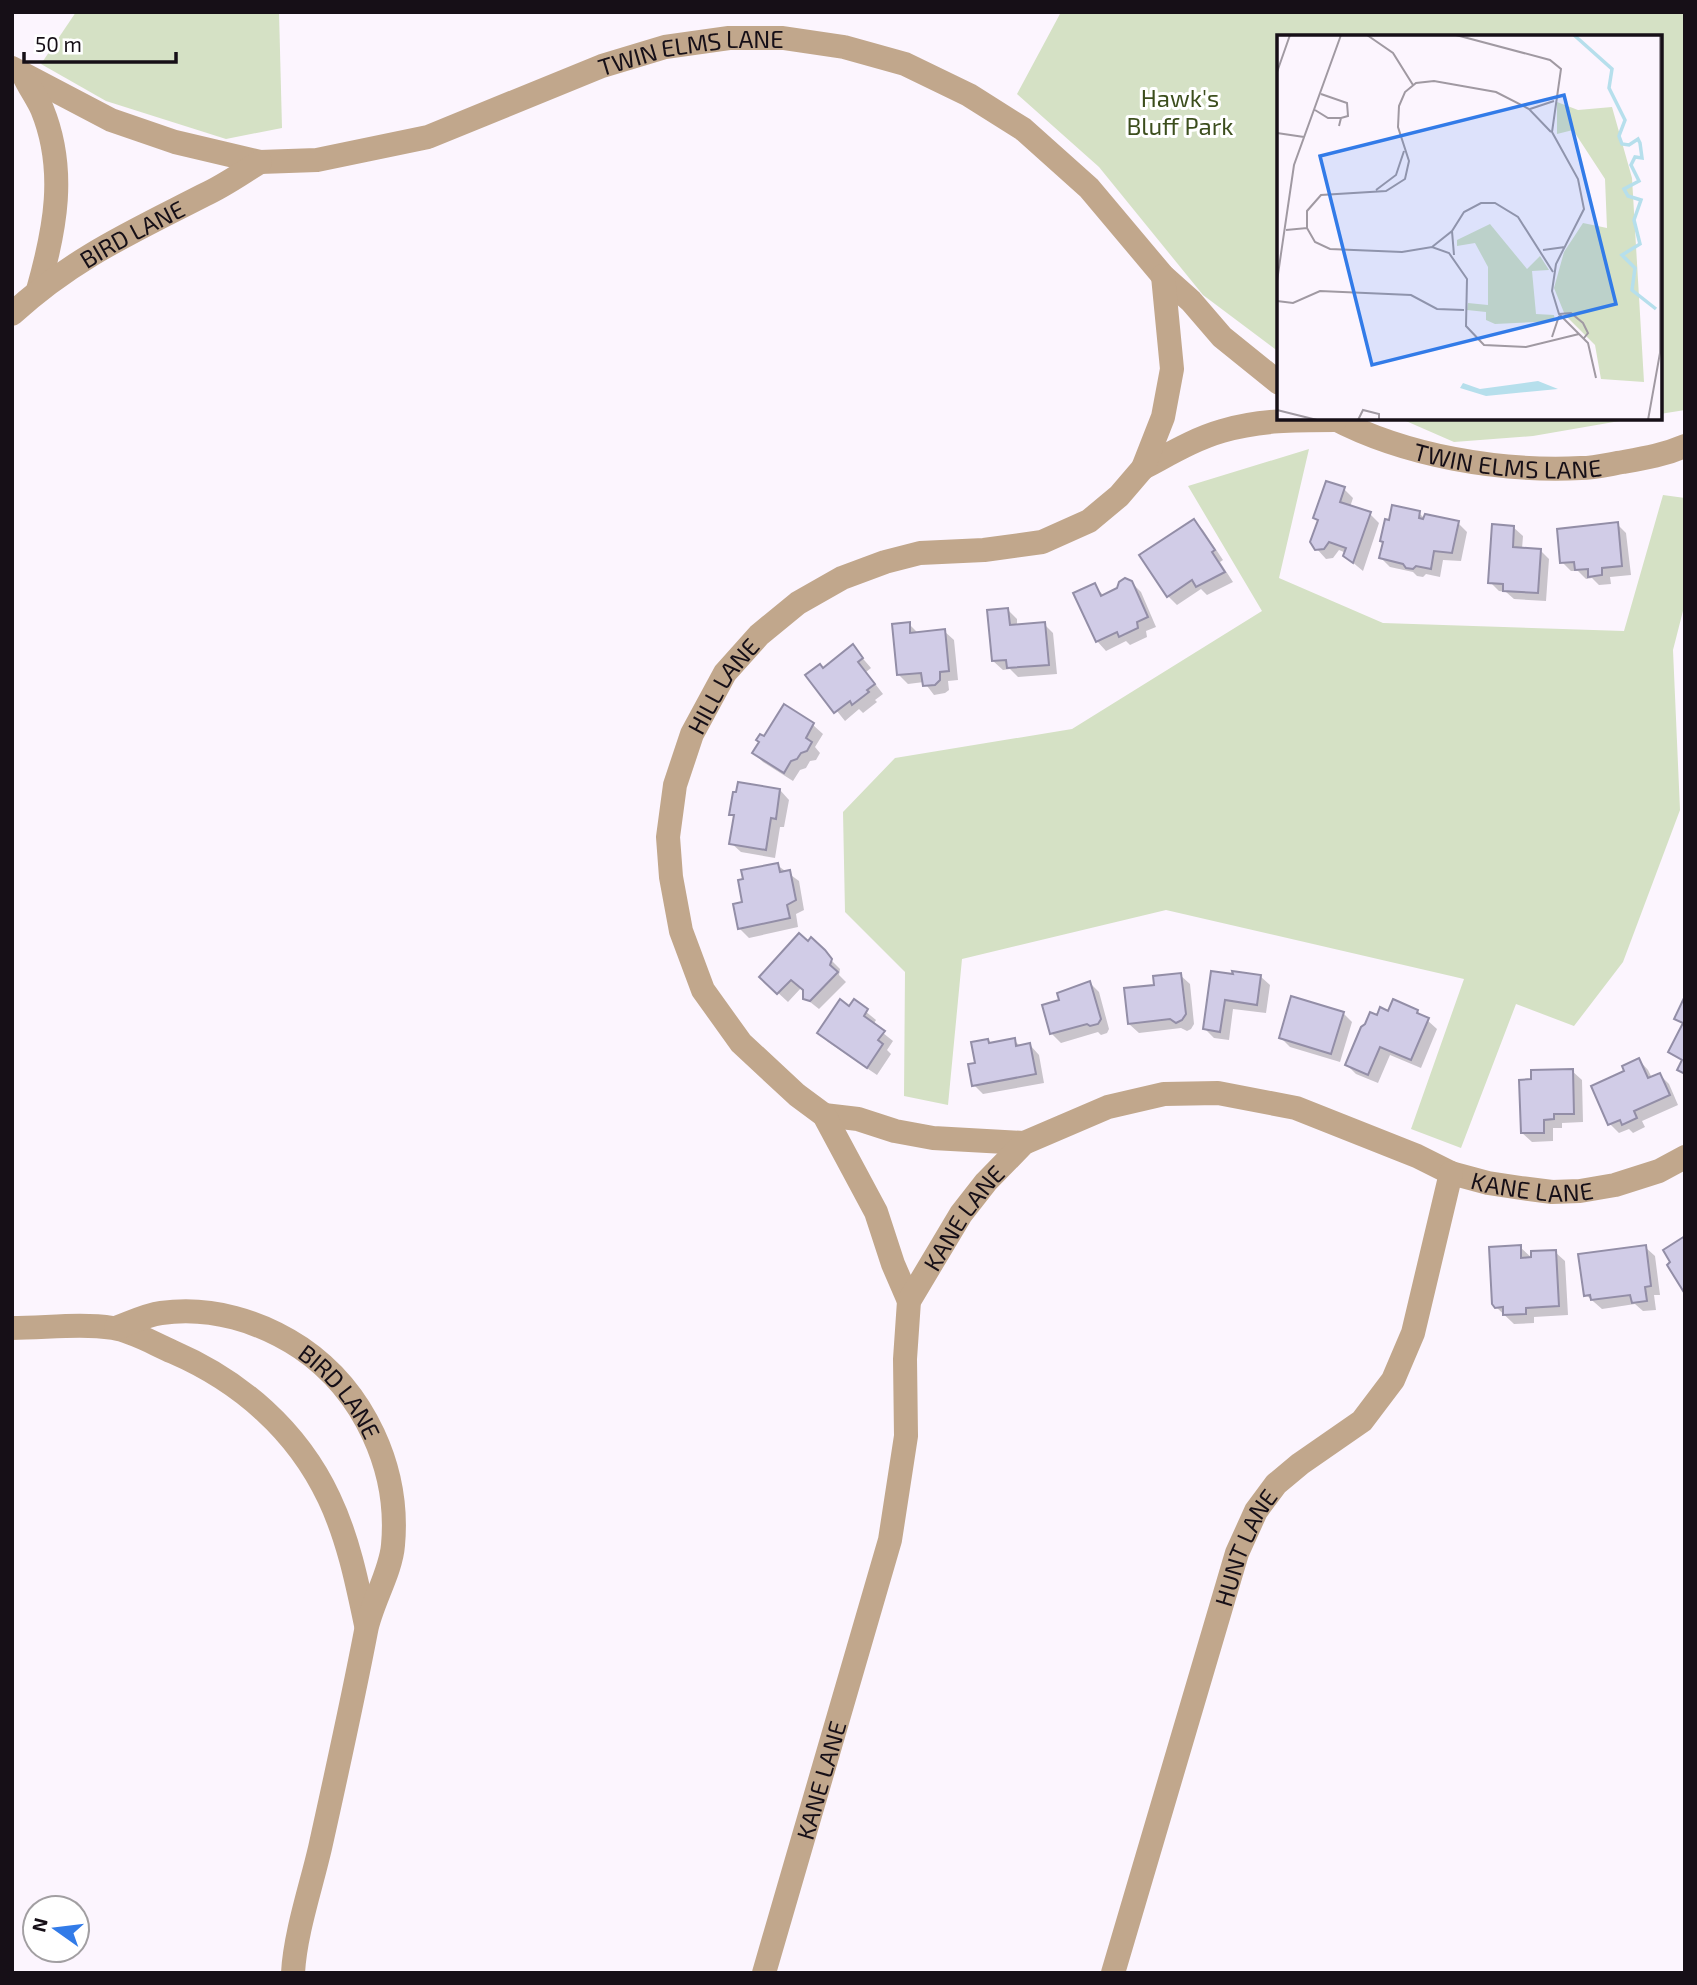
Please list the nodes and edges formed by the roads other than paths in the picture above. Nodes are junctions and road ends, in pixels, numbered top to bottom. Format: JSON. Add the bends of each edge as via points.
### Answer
{"nodes":[{"id":1,"x":18,"y":72,"type":"edge"},
{"id":2,"x":260,"y":162,"type":"junction"},
{"id":3,"x":1163,"y":276,"type":"junction"},
{"id":4,"x":38,"y":290,"type":"junction"},
{"id":5,"x":12,"y":314,"type":"edge"},
{"id":6,"x":1277,"y":381,"type":"edge"},
{"id":7,"x":1288,"y":420,"type":"edge"},
{"id":8,"x":1336,"y":420,"type":"edge"},
{"id":9,"x":1678,"y":454,"type":"edge"},
{"id":10,"x":1143,"y":468,"type":"junction"},
{"id":11,"x":824,"y":1115,"type":"junction"},
{"id":12,"x":1024,"y":1143,"type":"junction"},
{"id":13,"x":1685,"y":1157,"type":"edge"},
{"id":14,"x":1451,"y":1173,"type":"junction"},
{"id":15,"x":909,"y":1301,"type":"junction"},
{"id":16,"x":12,"y":1328,"type":"edge"},
{"id":17,"x":116,"y":1328,"type":"junction"},
{"id":18,"x":367,"y":1627,"type":"junction"},
{"id":19,"x":293,"y":1973,"type":"edge"},
{"id":20,"x":764,"y":1973,"type":"edge"},
{"id":21,"x":1114,"y":1973,"type":"edge"}],
"edges":[{"from":1,"to":2,"type":"street","name":"TWIN ELMS LANE","via":[[111,120],[175,142]]},
{"from":1,"to":4,"type":"street","via":[[42,110],[57,168],[52,242]]},
{"from":2,"to":3,"type":"street","name":"TWIN ELMS LANE","via":[[317,160],[428,137],[602,66],[665,47],[729,38],[783,38],[844,47],[905,64],[969,95],[1023,129],[1089,188]]},
{"from":2,"to":4,"type":"street","name":"BIRD LANE","via":[[206,195],[115,239]]},
{"from":3,"to":6,"type":"street","name":"TWIN ELMS LANE","via":[[1222,337]]},
{"from":3,"to":10,"type":"street","via":[[1172,369],[1163,417]]},
{"from":4,"to":5,"type":"street","name":"BIRD LANE"},
{"from":7,"to":10,"type":"street","via":[[1223,430]]},
{"from":8,"to":9,"type":"street","name":"TWIN ELMS LANE","via":[[1440,456],[1498,466],[1582,468]]},
{"from":10,"to":11,"type":"street","name":"HILL LANE","via":[[1089,521],[1042,542],[920,552],[842,578],[798,603],[759,635],[725,673],[692,734],[675,785],[668,837],[681,931],[703,990],[741,1043]]},
{"from":11,"to":12,"type":"street","via":[[933,1138]]},
{"from":11,"to":15,"type":"street","via":[[876,1212]]},
{"from":12,"to":14,"type":"street","name":"KANE LANE","via":[[1108,1107],[1164,1094],[1217,1093],[1296,1108]]},
{"from":12,"to":15,"type":"street","name":"KANE LANE","via":[[961,1214]]},
{"from":13,"to":14,"type":"street","name":"KANE LANE","via":[[1659,1171],[1580,1191],[1521,1188]]},
{"from":14,"to":21,"type":"street","name":"HUNT LANE","via":[[1413,1333],[1393,1380],[1362,1421],[1276,1483],[1256,1511],[1237,1553]]},
{"from":15,"to":20,"type":"street","name":"KANE LANE","via":[[906,1436],[890,1539]]},
{"from":16,"to":17,"type":"street","name":"BIRD LANE"},
{"from":17,"to":18,"type":"street","name":"BIRD LANE","via":[[201,1364],[261,1406],[287,1434],[328,1496],[354,1569]]},
{"from":17,"to":18,"type":"street","name":"BIRD LANE","via":[[160,1313],[209,1311],[282,1335],[337,1377],[362,1410],[377,1441],[392,1511],[393,1547]]},
{"from":18,"to":19,"type":"street","name":"BIRD LANE"}]}
